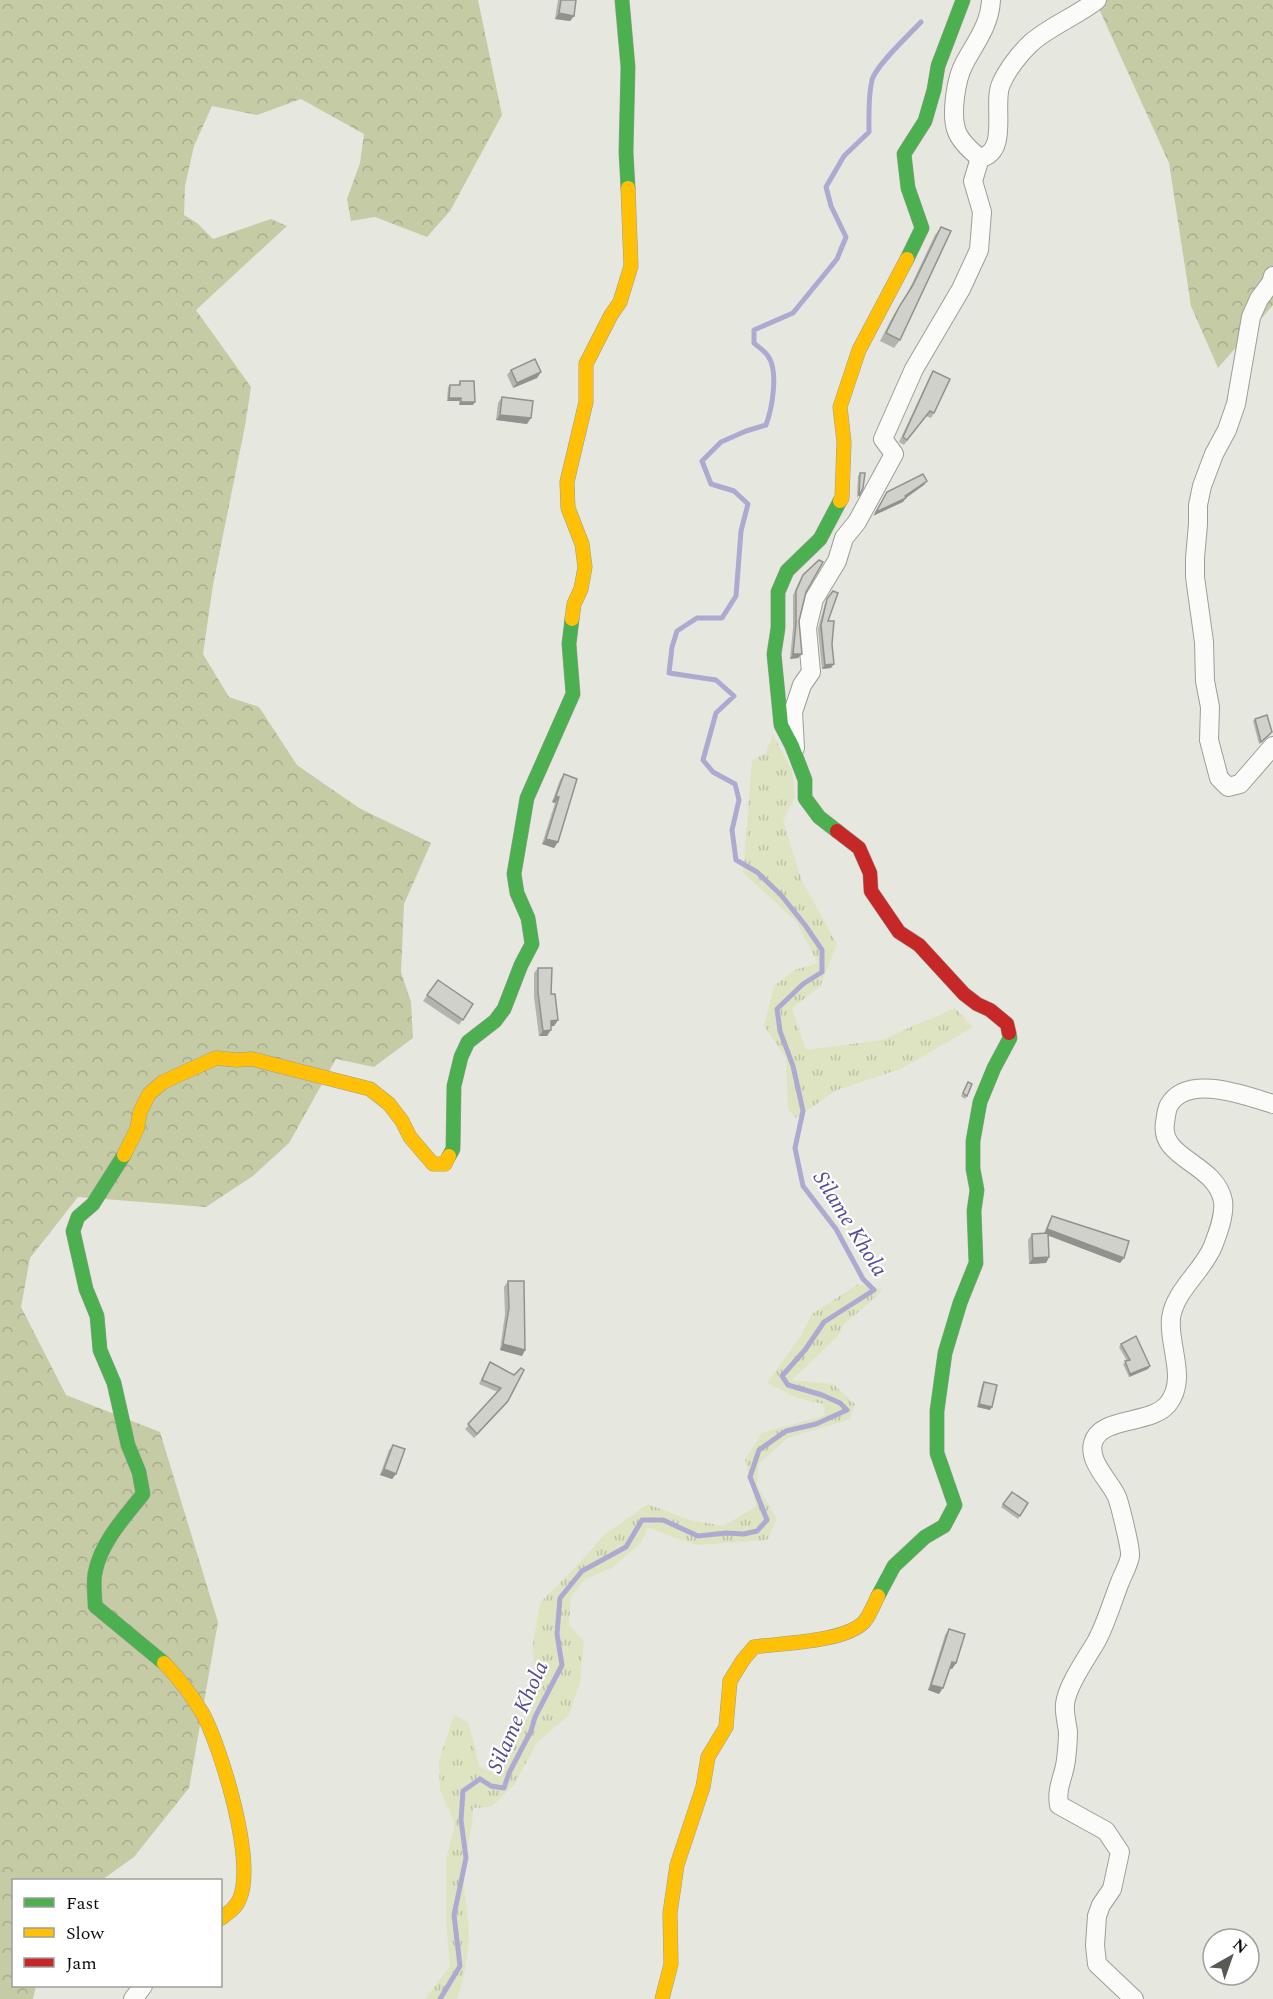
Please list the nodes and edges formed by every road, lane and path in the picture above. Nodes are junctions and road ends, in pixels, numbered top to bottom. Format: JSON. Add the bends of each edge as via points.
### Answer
{"nodes":[{"id":1,"x":622,"y":0,"type":"edge"},
{"id":2,"x":963,"y":0,"type":"edge"},
{"id":3,"x":991,"y":0,"type":"edge"},
{"id":4,"x":1097,"y":0,"type":"edge"},
{"id":5,"x":980,"y":158,"type":"junction"},
{"id":6,"x":1273,"y":276,"type":"edge"},
{"id":7,"x":1273,"y":746,"type":"edge"},
{"id":8,"x":795,"y":754,"type":"junction"},
{"id":9,"x":1273,"y":1104,"type":"edge"},
{"id":10,"x":222,"y":1917,"type":"edge"},
{"id":11,"x":142,"y":1987,"type":"edge"},
{"id":12,"x":133,"y":1999,"type":"edge"},
{"id":13,"x":662,"y":1999,"type":"edge"},
{"id":14,"x":1134,"y":1999,"type":"edge"}],
"edges":[{"from":1,"to":10,"type":"street","via":[[628,67],[626,152],[631,266],[620,302],[586,363],[586,402],[567,482],[568,508],[582,544],[585,567],[574,604],[569,644],[573,694],[527,798],[517,854],[517,893],[528,918],[532,944],[504,1009],[468,1042],[461,1057],[454,1086],[453,1149],[445,1164],[433,1164],[389,1104],[370,1089],[252,1059],[216,1058],[163,1082],[149,1094],[126,1151],[93,1204],[78,1217],[73,1231],[86,1289],[97,1316],[100,1350],[114,1383],[143,1494],[105,1545],[95,1574],[95,1606],[164,1664],[196,1703],[212,1733],[238,1827],[244,1883],[240,1899]]},
{"from":2,"to":8,"type":"street","via":[[938,66],[925,121],[904,154],[908,188],[922,228],[860,350],[840,407],[844,442],[842,498],[820,538],[787,571],[778,592],[774,654],[781,725]]},
{"from":3,"to":5,"type":"street","via":[[983,31],[962,69],[955,108],[958,133]]},
{"from":4,"to":5,"type":"street","via":[[1031,42],[1012,67],[999,90],[995,146]]},
{"from":5,"to":8,"type":"street","via":[[973,181],[982,212],[979,250],[888,425],[883,439],[894,454],[889,465],[844,538],[837,561],[814,599],[807,628],[811,672],[793,712]]},
{"from":6,"to":7,"type":"street","via":[[1251,317],[1236,404],[1202,486],[1195,558],[1210,707],[1209,740],[1223,783],[1228,787],[1240,784]]},
{"from":8,"to":13,"type":"street","via":[[805,780],[805,798],[819,817],[859,848],[870,873],[871,891],[899,932],[920,945],[964,994],[1007,1024],[1010,1038],[980,1102],[973,1141],[976,1263],[945,1353],[937,1412],[937,1453],[955,1505],[944,1526],[925,1537],[894,1566],[865,1621],[852,1631],[816,1641],[754,1647],[736,1670],[730,1681],[726,1727],[708,1757],[703,1787],[677,1865],[670,1913],[671,1964]]},
{"from":9,"to":14,"type":"street","via":[[1209,1089],[1180,1093],[1167,1108],[1164,1128],[1171,1148],[1206,1172],[1222,1199],[1219,1229],[1207,1258],[1174,1308],[1171,1330],[1177,1382],[1170,1401],[1155,1415],[1107,1427],[1093,1441],[1096,1462],[1118,1498],[1131,1555],[1098,1639],[1074,1679],[1065,1704],[1066,1762],[1057,1793],[1059,1805],[1106,1831],[1120,1852],[1112,1889],[1097,1916],[1095,1945],[1098,1964]]},
{"from":11,"to":12,"type":"street"}]}
